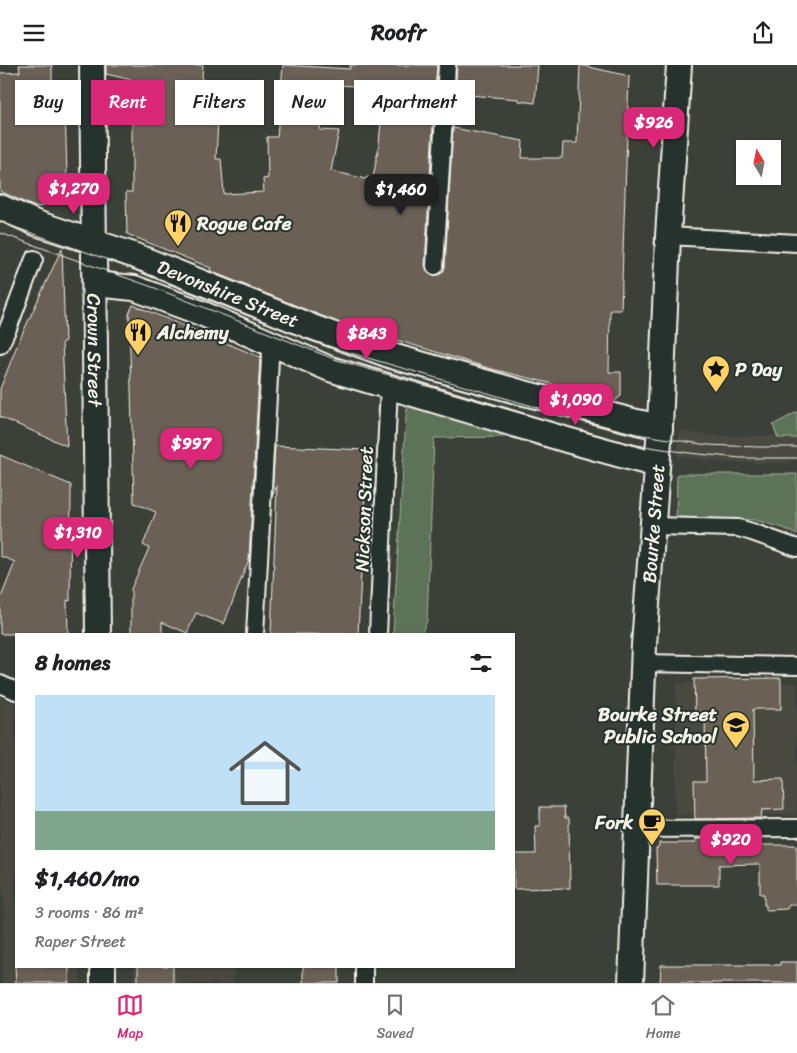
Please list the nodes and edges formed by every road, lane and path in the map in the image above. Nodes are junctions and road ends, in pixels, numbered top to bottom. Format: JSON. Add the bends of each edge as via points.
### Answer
{"nodes":[{"id":1,"x":92,"y":65,"type":"edge"},
{"id":2,"x":447,"y":65,"type":"edge"},
{"id":3,"x":678,"y":65,"type":"edge"},
{"id":4,"x":0,"y":207,"type":"edge"},
{"id":5,"x":668,"y":236,"type":"junction"},
{"id":6,"x":94,"y":242,"type":"junction"},
{"id":7,"x":797,"y":243,"type":"edge"},
{"id":8,"x":34,"y":259,"type":"dead end"},
{"id":9,"x":435,"y":266,"type":"dead end"},
{"id":10,"x":95,"y":284,"type":"junction"},
{"id":11,"x":273,"y":344,"type":"junction"},
{"id":12,"x":0,"y":345,"type":"edge"},
{"id":13,"x":389,"y":386,"type":"junction"},
{"id":14,"x":660,"y":427,"type":"junction"},
{"id":15,"x":657,"y":465,"type":"junction"},
{"id":16,"x":653,"y":526,"type":"junction"},
{"id":17,"x":797,"y":548,"type":"edge"},
{"id":18,"x":98,"y":633,"type":"edge"},
{"id":19,"x":255,"y":633,"type":"edge"},
{"id":20,"x":378,"y":633,"type":"edge"},
{"id":21,"x":643,"y":663,"type":"junction"},
{"id":22,"x":797,"y":666,"type":"edge"},
{"id":23,"x":0,"y":684,"type":"edge"},
{"id":24,"x":15,"y":691,"type":"edge"},
{"id":25,"x":797,"y":828,"type":"edge"},
{"id":26,"x":636,"y":829,"type":"junction"},
{"id":27,"x":103,"y":968,"type":"edge"},
{"id":28,"x":364,"y":968,"type":"edge"},
{"id":29,"x":103,"y":983,"type":"edge"},
{"id":30,"x":364,"y":983,"type":"edge"},
{"id":31,"x":631,"y":983,"type":"edge"}],
"edges":[{"from":1,"to":6,"type":"street","name":"Crown Street"},
{"from":2,"to":9,"type":"street"},
{"from":3,"to":5,"type":"street","name":"Bourke Street"},
{"from":4,"to":6,"type":"street","name":"Devonshire Street"},
{"from":5,"to":7,"type":"street"},
{"from":5,"to":14,"type":"street","name":"Bourke Street"},
{"from":6,"to":10,"type":"street","name":"Crown Street"},
{"from":6,"to":14,"type":"street","name":"Devonshire Street","via":[[392,356]]},
{"from":8,"to":12,"type":"street"},
{"from":10,"to":11,"type":"street","name":"Devonshire Street","via":[[134,288]]},
{"from":10,"to":18,"type":"street","name":"Crown Street"},
{"from":11,"to":13,"type":"street","name":"Devonshire Street","via":[[330,369]]},
{"from":11,"to":19,"type":"street"},
{"from":13,"to":15,"type":"street","name":"Devonshire Street"},
{"from":13,"to":20,"type":"street","name":"Nickson Street"},
{"from":14,"to":15,"type":"street","name":"Bourke Street"},
{"from":15,"to":16,"type":"street","name":"Bourke Street"},
{"from":16,"to":17,"type":"street","via":[[738,528]]},
{"from":16,"to":21,"type":"street","name":"Bourke Street"},
{"from":21,"to":22,"type":"street"},
{"from":21,"to":26,"type":"street","name":"Bourke Street"},
{"from":23,"to":24,"type":"street"},
{"from":25,"to":26,"type":"street"},
{"from":26,"to":31,"type":"street","name":"Bourke Street"},
{"from":27,"to":29,"type":"street"},
{"from":28,"to":30,"type":"street"}]}
